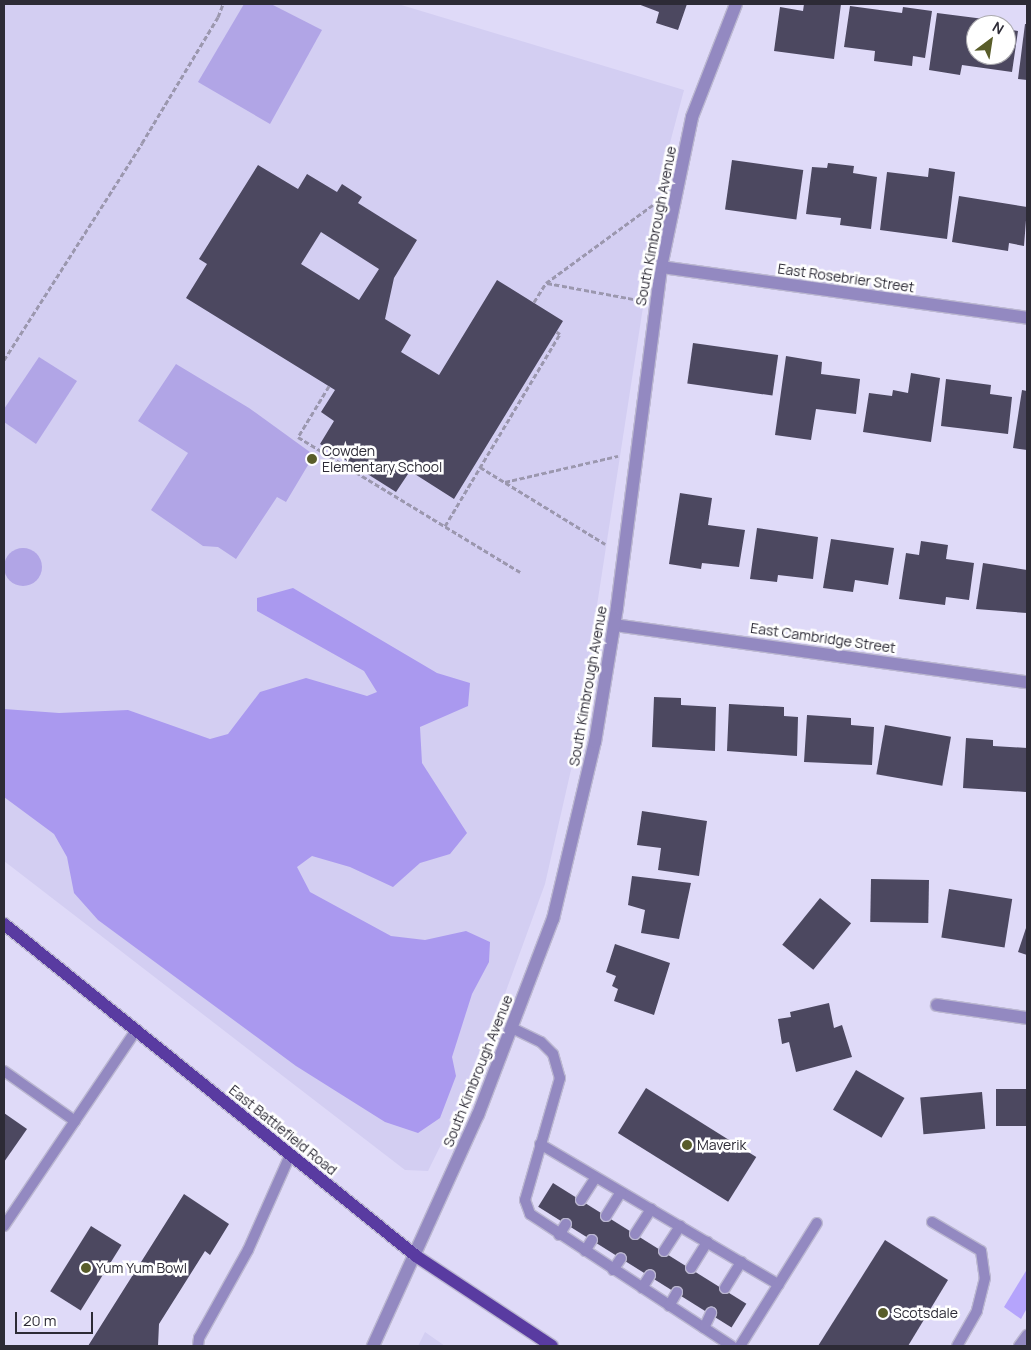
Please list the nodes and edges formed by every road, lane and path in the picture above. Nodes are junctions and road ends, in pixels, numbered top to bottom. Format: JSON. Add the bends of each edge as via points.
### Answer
{"nodes":[{"id":1,"x":223,"y":4,"type":"edge"},
{"id":2,"x":736,"y":4,"type":"edge"},
{"id":3,"x":678,"y":186,"type":"junction"},
{"id":4,"x":661,"y":268,"type":"junction"},
{"id":5,"x":546,"y":283,"type":"junction"},
{"id":6,"x":534,"y":302,"type":"dead end"},
{"id":7,"x":656,"y":303,"type":"junction"},
{"id":8,"x":1027,"y":318,"type":"edge"},
{"id":9,"x":557,"y":332,"type":"dead end"},
{"id":10,"x":4,"y":360,"type":"edge"},
{"id":11,"x":329,"y":386,"type":"dead end"},
{"id":12,"x":637,"y":451,"type":"junction"},
{"id":13,"x":480,"y":467,"type":"junction"},
{"id":14,"x":504,"y":482,"type":"junction"},
{"id":15,"x":444,"y":526,"type":"junction"},
{"id":16,"x":624,"y":555,"type":"junction"},
{"id":17,"x":520,"y":572,"type":"dead end"},
{"id":18,"x":614,"y":625,"type":"junction"},
{"id":19,"x":1027,"y":682,"type":"edge"},
{"id":20,"x":4,"y":924,"type":"edge"},
{"id":21,"x":936,"y":1005,"type":"dead end"},
{"id":22,"x":1027,"y":1018,"type":"edge"},
{"id":23,"x":512,"y":1028,"type":"junction"},
{"id":24,"x":136,"y":1030,"type":"junction"},
{"id":25,"x":4,"y":1071,"type":"edge"},
{"id":26,"x":75,"y":1121,"type":"junction"},
{"id":27,"x":540,"y":1144,"type":"junction"},
{"id":28,"x":290,"y":1155,"type":"junction"},
{"id":29,"x":596,"y":1177,"type":"junction"},
{"id":30,"x":621,"y":1192,"type":"junction"},
{"id":31,"x":581,"y":1200,"type":"dead end"},
{"id":32,"x":651,"y":1209,"type":"junction"},
{"id":33,"x":606,"y":1216,"type":"dead end"},
{"id":34,"x":932,"y":1222,"type":"dead end"},
{"id":35,"x":817,"y":1223,"type":"dead end"},
{"id":36,"x":566,"y":1224,"type":"dead end"},
{"id":37,"x":4,"y":1226,"type":"edge"},
{"id":38,"x":680,"y":1226,"type":"junction"},
{"id":39,"x":635,"y":1234,"type":"dead end"},
{"id":40,"x":559,"y":1235,"type":"junction"},
{"id":41,"x":592,"y":1240,"type":"dead end"},
{"id":42,"x":707,"y":1242,"type":"junction"},
{"id":43,"x":585,"y":1251,"type":"junction"},
{"id":44,"x":664,"y":1252,"type":"dead end"},
{"id":45,"x":416,"y":1256,"type":"junction"},
{"id":46,"x":621,"y":1258,"type":"dead end"},
{"id":47,"x":740,"y":1262,"type":"junction"},
{"id":48,"x":691,"y":1268,"type":"dead end"},
{"id":49,"x":613,"y":1270,"type":"junction"},
{"id":50,"x":650,"y":1275,"type":"dead end"},
{"id":51,"x":779,"y":1285,"type":"junction"},
{"id":52,"x":642,"y":1288,"type":"junction"},
{"id":53,"x":725,"y":1288,"type":"dead end"},
{"id":54,"x":677,"y":1292,"type":"dead end"},
{"id":55,"x":669,"y":1306,"type":"junction"},
{"id":56,"x":711,"y":1313,"type":"dead end"},
{"id":57,"x":704,"y":1328,"type":"junction"},
{"id":58,"x":1027,"y":1335,"type":"edge"},
{"id":59,"x":198,"y":1346,"type":"edge"},
{"id":60,"x":373,"y":1346,"type":"edge"},
{"id":61,"x":552,"y":1346,"type":"edge"},
{"id":62,"x":732,"y":1346,"type":"edge"},
{"id":63,"x":740,"y":1346,"type":"edge"},
{"id":64,"x":956,"y":1346,"type":"edge"},
{"id":65,"x":1019,"y":1346,"type":"edge"}],
"edges":[{"from":1,"to":10,"type":"path","via":[[142,143]]},
{"from":2,"to":3,"type":"street","name":"South Kimbrough Avenue","via":[[692,117]]},
{"from":3,"to":4,"type":"street","name":"South Kimbrough Avenue"},
{"from":3,"to":5,"type":"path"},
{"from":4,"to":7,"type":"street","name":"South Kimbrough Avenue"},
{"from":4,"to":8,"type":"street","name":"East Rosebrier Street"},
{"from":5,"to":6,"type":"path"},
{"from":5,"to":7,"type":"path"},
{"from":7,"to":12,"type":"street","name":"South Kimbrough Avenue"},
{"from":9,"to":13,"type":"path","via":[[560,334]]},
{"from":11,"to":15,"type":"path","via":[[298,437]]},
{"from":12,"to":14,"type":"path"},
{"from":12,"to":16,"type":"street","name":"South Kimbrough Avenue"},
{"from":13,"to":14,"type":"path"},
{"from":13,"to":15,"type":"path"},
{"from":14,"to":16,"type":"path"},
{"from":15,"to":17,"type":"path"},
{"from":16,"to":18,"type":"street","name":"South Kimbrough Avenue"},
{"from":18,"to":19,"type":"street","name":"East Cambridge Street"},
{"from":18,"to":23,"type":"street","name":"South Kimbrough Avenue","via":[[595,742],[553,919]]},
{"from":20,"to":24,"type":"main road","name":"East Battlefield Road"},
{"from":21,"to":22,"type":"street"},
{"from":23,"to":27,"type":"lane","via":[[541,1042],[553,1054],[560,1078]]},
{"from":23,"to":45,"type":"street","name":"South Kimbrough Avenue"},
{"from":24,"to":26,"type":"lane"},
{"from":24,"to":28,"type":"main road","name":"East Battlefield Road"},
{"from":25,"to":26,"type":"lane"},
{"from":26,"to":37,"type":"lane"},
{"from":27,"to":29,"type":"lane"},
{"from":27,"to":40,"type":"lane","via":[[525,1200],[530,1214]]},
{"from":28,"to":45,"type":"main road","name":"East Battlefield Road"},
{"from":28,"to":59,"type":"lane","via":[[248,1250],[199,1338]]},
{"from":29,"to":30,"type":"lane"},
{"from":29,"to":31,"type":"lane"},
{"from":30,"to":32,"type":"lane"},
{"from":30,"to":33,"type":"lane"},
{"from":32,"to":38,"type":"lane"},
{"from":32,"to":39,"type":"lane"},
{"from":34,"to":64,"type":"lane","via":[[981,1251],[985,1278],[977,1311]]},
{"from":35,"to":51,"type":"lane"},
{"from":36,"to":40,"type":"lane"},
{"from":38,"to":42,"type":"lane"},
{"from":38,"to":44,"type":"lane"},
{"from":40,"to":43,"type":"lane"},
{"from":41,"to":43,"type":"lane"},
{"from":42,"to":47,"type":"lane"},
{"from":42,"to":48,"type":"lane"},
{"from":43,"to":49,"type":"lane"},
{"from":45,"to":60,"type":"street","name":"South Kimbrough Avenue"},
{"from":45,"to":61,"type":"main road","name":"East Battlefield Road"},
{"from":46,"to":49,"type":"lane"},
{"from":47,"to":51,"type":"lane"},
{"from":47,"to":53,"type":"lane"},
{"from":49,"to":52,"type":"lane"},
{"from":50,"to":52,"type":"lane"},
{"from":51,"to":63,"type":"lane"},
{"from":52,"to":55,"type":"lane"},
{"from":54,"to":55,"type":"lane"},
{"from":55,"to":57,"type":"lane"},
{"from":56,"to":57,"type":"lane"},
{"from":57,"to":62,"type":"lane"},
{"from":58,"to":65,"type":"lane"}]}
